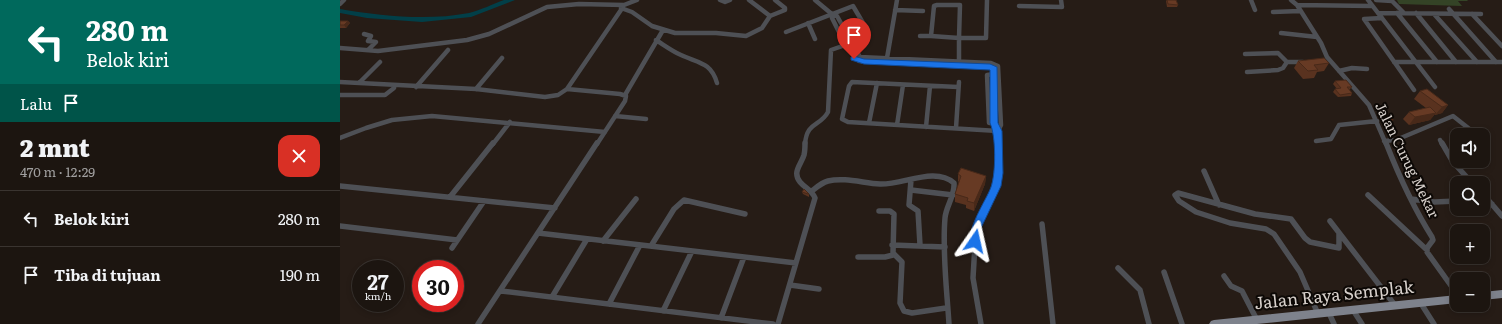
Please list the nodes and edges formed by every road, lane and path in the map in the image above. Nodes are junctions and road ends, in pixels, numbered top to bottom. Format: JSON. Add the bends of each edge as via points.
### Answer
{"nodes":[{"id":1,"x":344,"y":0,"type":"edge"},
{"id":2,"x":637,"y":0,"type":"edge"},
{"id":3,"x":720,"y":0,"type":"edge"},
{"id":4,"x":749,"y":0,"type":"edge"},
{"id":5,"x":775,"y":0,"type":"edge"},
{"id":6,"x":815,"y":0,"type":"edge"},
{"id":7,"x":897,"y":0,"type":"edge"},
{"id":8,"x":960,"y":0,"type":"edge"},
{"id":9,"x":987,"y":0,"type":"edge"},
{"id":10,"x":1061,"y":0,"type":"edge"},
{"id":11,"x":1251,"y":0,"type":"edge"},
{"id":12,"x":1291,"y":0,"type":"edge"},
{"id":13,"x":1368,"y":0,"type":"edge"},
{"id":14,"x":1376,"y":0,"type":"edge"},
{"id":15,"x":728,"y":1,"type":"edge"},
{"id":16,"x":340,"y":4,"type":"edge"},
{"id":17,"x":960,"y":5,"type":"junction"},
{"id":18,"x":1297,"y":5,"type":"junction"},
{"id":19,"x":1019,"y":6,"type":"dead end"},
{"id":20,"x":1372,"y":6,"type":"junction"},
{"id":21,"x":623,"y":7,"type":"junction"},
{"id":22,"x":727,"y":7,"type":"dead end"},
{"id":23,"x":1449,"y":9,"type":"dead end"},
{"id":24,"x":895,"y":10,"type":"junction"},
{"id":25,"x":1255,"y":10,"type":"dead end"},
{"id":26,"x":923,"y":11,"type":"dead end"},
{"id":27,"x":1300,"y":11,"type":"junction"},
{"id":28,"x":1273,"y":12,"type":"dead end"},
{"id":29,"x":1378,"y":13,"type":"junction"},
{"id":30,"x":1397,"y":13,"type":"junction"},
{"id":31,"x":1404,"y":13,"type":"junction"},
{"id":32,"x":1416,"y":13,"type":"junction"},
{"id":33,"x":832,"y":14,"type":"junction"},
{"id":34,"x":1434,"y":14,"type":"junction"},
{"id":35,"x":1453,"y":14,"type":"junction"},
{"id":36,"x":1472,"y":14,"type":"junction"},
{"id":37,"x":1481,"y":14,"type":"dead end"},
{"id":38,"x":770,"y":16,"type":"junction"},
{"id":39,"x":1382,"y":18,"type":"junction"},
{"id":40,"x":808,"y":23,"type":"junction"},
{"id":41,"x":866,"y":28,"type":"dead end"},
{"id":42,"x":663,"y":30,"type":"junction"},
{"id":43,"x":786,"y":32,"type":"dead end"},
{"id":44,"x":1281,"y":33,"type":"dead end"},
{"id":45,"x":364,"y":34,"type":"dead end"},
{"id":46,"x":920,"y":36,"type":"dead end"},
{"id":47,"x":931,"y":36,"type":"junction"},
{"id":48,"x":959,"y":37,"type":"junction"},
{"id":49,"x":1317,"y":37,"type":"junction"},
{"id":50,"x":815,"y":39,"type":"dead end"},
{"id":51,"x":656,"y":40,"type":"junction"},
{"id":52,"x":848,"y":43,"type":"junction"},
{"id":53,"x":1502,"y":46,"type":"edge"},
{"id":54,"x":340,"y":48,"type":"edge"},
{"id":55,"x":368,"y":50,"type":"junction"},
{"id":56,"x":448,"y":50,"type":"dead end"},
{"id":57,"x":1245,"y":54,"type":"dead end"},
{"id":58,"x":502,"y":58,"type":"dead end"},
{"id":59,"x":887,"y":58,"type":"junction"},
{"id":60,"x":959,"y":61,"type":"junction"},
{"id":61,"x":1415,"y":61,"type":"junction"},
{"id":62,"x":380,"y":62,"type":"dead end"},
{"id":63,"x":924,"y":62,"type":"junction"},
{"id":64,"x":1287,"y":62,"type":"junction"},
{"id":65,"x":1309,"y":62,"type":"edge"},
{"id":66,"x":1323,"y":62,"type":"edge"},
{"id":67,"x":1330,"y":62,"type":"junction"},
{"id":68,"x":1394,"y":62,"type":"junction"},
{"id":69,"x":1437,"y":62,"type":"junction"},
{"id":70,"x":1456,"y":62,"type":"junction"},
{"id":71,"x":1477,"y":62,"type":"junction"},
{"id":72,"x":1496,"y":62,"type":"junction"},
{"id":73,"x":1502,"y":62,"type":"edge"},
{"id":74,"x":1367,"y":69,"type":"dead end"},
{"id":75,"x":1339,"y":71,"type":"junction"},
{"id":76,"x":1247,"y":72,"type":"dead end"},
{"id":77,"x":340,"y":82,"type":"edge"},
{"id":78,"x":360,"y":83,"type":"junction"},
{"id":79,"x":717,"y":83,"type":"dead end"},
{"id":80,"x":877,"y":83,"type":"junction"},
{"id":81,"x":903,"y":85,"type":"junction"},
{"id":82,"x":930,"y":86,"type":"junction"},
{"id":83,"x":416,"y":87,"type":"junction"},
{"id":84,"x":1435,"y":87,"type":"dead end"},
{"id":85,"x":394,"y":88,"type":"dead end"},
{"id":86,"x":476,"y":89,"type":"junction"},
{"id":87,"x":567,"y":89,"type":"junction"},
{"id":88,"x":1414,"y":90,"type":"dead end"},
{"id":89,"x":625,"y":95,"type":"junction"},
{"id":90,"x":341,"y":96,"type":"edge"},
{"id":91,"x":615,"y":116,"type":"junction"},
{"id":92,"x":646,"y":119,"type":"dead end"},
{"id":93,"x":1377,"y":121,"type":"junction"},
{"id":94,"x":510,"y":122,"type":"junction"},
{"id":95,"x":869,"y":124,"type":"junction"},
{"id":96,"x":897,"y":125,"type":"junction"},
{"id":97,"x":926,"y":127,"type":"junction"},
{"id":98,"x":956,"y":128,"type":"junction"},
{"id":99,"x":1469,"y":128,"type":"edge"},
{"id":100,"x":998,"y":131,"type":"junction"},
{"id":101,"x":605,"y":132,"type":"junction"},
{"id":102,"x":340,"y":138,"type":"edge"},
{"id":103,"x":1440,"y":140,"type":"dead end"},
{"id":104,"x":1316,"y":141,"type":"dead end"},
{"id":105,"x":1384,"y":141,"type":"junction"},
{"id":106,"x":1204,"y":171,"type":"dead end"},
{"id":107,"x":1466,"y":176,"type":"edge"},
{"id":108,"x":910,"y":180,"type":"junction"},
{"id":109,"x":340,"y":186,"type":"edge"},
{"id":110,"x":911,"y":190,"type":"junction"},
{"id":111,"x":812,"y":191,"type":"junction"},
{"id":112,"x":953,"y":195,"type":"junction"},
{"id":113,"x":1368,"y":195,"type":"dead end"},
{"id":114,"x":450,"y":197,"type":"junction"},
{"id":115,"x":1411,"y":199,"type":"junction"},
{"id":116,"x":636,"y":200,"type":"dead end"},
{"id":117,"x":484,"y":201,"type":"junction"},
{"id":118,"x":1450,"y":201,"type":"edge"},
{"id":119,"x":1219,"y":204,"type":"junction"},
{"id":120,"x":1492,"y":204,"type":"edge"},
{"id":121,"x":555,"y":208,"type":"junction"},
{"id":122,"x":879,"y":211,"type":"dead end"},
{"id":123,"x":745,"y":214,"type":"dead end"},
{"id":124,"x":1502,"y":216,"type":"edge"},
{"id":125,"x":1330,"y":221,"type":"dead end"},
{"id":126,"x":1042,"y":224,"type":"dead end"},
{"id":127,"x":340,"y":226,"type":"edge"},
{"id":128,"x":538,"y":233,"type":"junction"},
{"id":129,"x":1340,"y":234,"type":"junction"},
{"id":130,"x":587,"y":239,"type":"junction"},
{"id":131,"x":457,"y":240,"type":"junction"},
{"id":132,"x":603,"y":241,"type":"junction"},
{"id":133,"x":640,"y":245,"type":"junction"},
{"id":134,"x":892,"y":245,"type":"junction"},
{"id":135,"x":920,"y":245,"type":"junction"},
{"id":136,"x":651,"y":246,"type":"junction"},
{"id":137,"x":945,"y":246,"type":"junction"},
{"id":138,"x":452,"y":248,"type":"dead end"},
{"id":139,"x":1426,"y":250,"type":"junction"},
{"id":140,"x":692,"y":251,"type":"junction"},
{"id":141,"x":893,"y":255,"type":"junction"},
{"id":142,"x":744,"y":257,"type":"junction"},
{"id":143,"x":858,"y":257,"type":"dead end"},
{"id":144,"x":796,"y":263,"type":"junction"},
{"id":145,"x":1118,"y":268,"type":"dead end"},
{"id":146,"x":1164,"y":272,"type":"dead end"},
{"id":147,"x":1224,"y":276,"type":"dead end"},
{"id":148,"x":1450,"y":284,"type":"edge"},
{"id":149,"x":790,"y":285,"type":"junction"},
{"id":150,"x":819,"y":289,"type":"dead end"},
{"id":151,"x":500,"y":290,"type":"junction"},
{"id":152,"x":1502,"y":294,"type":"edge"},
{"id":153,"x":1490,"y":295,"type":"edge"},
{"id":154,"x":552,"y":297,"type":"junction"},
{"id":155,"x":1450,"y":300,"type":"edge"},
{"id":156,"x":1420,"y":302,"type":"junction"},
{"id":157,"x":609,"y":304,"type":"junction"},
{"id":158,"x":1394,"y":304,"type":"junction"},
{"id":159,"x":946,"y":308,"type":"junction"},
{"id":160,"x":663,"y":310,"type":"junction"},
{"id":161,"x":1353,"y":310,"type":"junction"},
{"id":162,"x":1329,"y":313,"type":"junction"},
{"id":163,"x":1318,"y":314,"type":"junction"},
{"id":164,"x":721,"y":318,"type":"junction"},
{"id":165,"x":1261,"y":321,"type":"edge"},
{"id":166,"x":478,"y":324,"type":"edge"},
{"id":167,"x":773,"y":324,"type":"edge"},
{"id":168,"x":778,"y":324,"type":"edge"},
{"id":169,"x":949,"y":324,"type":"edge"},
{"id":170,"x":981,"y":324,"type":"edge"},
{"id":171,"x":1053,"y":324,"type":"edge"},
{"id":172,"x":1149,"y":324,"type":"edge"},
{"id":173,"x":1182,"y":324,"type":"edge"},
{"id":174,"x":1214,"y":324,"type":"edge"},
{"id":175,"x":1334,"y":324,"type":"edge"},
{"id":176,"x":1362,"y":324,"type":"edge"},
{"id":177,"x":1434,"y":324,"type":"edge"}],
"edges":[{"from":1,"to":16,"type":"street"},
{"from":2,"to":21,"type":"street"},
{"from":3,"to":15,"type":"street"},
{"from":4,"to":38,"type":"street"},
{"from":5,"to":38,"type":"street","via":[[786,9]]},
{"from":6,"to":33,"type":"street"},
{"from":7,"to":24,"type":"street"},
{"from":8,"to":17,"type":"street"},
{"from":9,"to":48,"type":"street","via":[[987,37]]},
{"from":10,"to":19,"type":"street","via":[[1062,7]]},
{"from":11,"to":25,"type":"street"},
{"from":12,"to":18,"type":"street","name":"Jalan Curug Mekar"},
{"from":13,"to":20,"type":"street"},
{"from":14,"to":31,"type":"street","via":[[1392,1]]},
{"from":15,"to":22,"type":"street"},
{"from":17,"to":47,"type":"street","via":[[934,5]]},
{"from":17,"to":48,"type":"street"},
{"from":18,"to":20,"type":"street"},
{"from":18,"to":27,"type":"street","name":"Jalan Curug Mekar"},
{"from":20,"to":29,"type":"street"},
{"from":21,"to":42,"type":"street","via":[[652,26]]},
{"from":21,"to":55,"type":"street","via":[[579,4],[547,7],[475,39],[408,48]]},
{"from":21,"to":87,"type":"street"},
{"from":23,"to":35,"type":"street"},
{"from":24,"to":26,"type":"street"},
{"from":24,"to":59,"type":"street"},
{"from":27,"to":28,"type":"street"},
{"from":27,"to":49,"type":"street","name":"Jalan Curug Mekar"},
{"from":29,"to":30,"type":"street"},
{"from":29,"to":39,"type":"street"},
{"from":30,"to":31,"type":"street"},
{"from":30,"to":69,"type":"street"},
{"from":31,"to":32,"type":"street"},
{"from":32,"to":34,"type":"street"},
{"from":32,"to":70,"type":"street"},
{"from":33,"to":40,"type":"street"},
{"from":33,"to":41,"type":"street","via":[[853,6]]},
{"from":33,"to":52,"type":"street","via":[[837,16]]},
{"from":34,"to":35,"type":"street"},
{"from":34,"to":71,"type":"street"},
{"from":35,"to":36,"type":"street"},
{"from":35,"to":72,"type":"street"},
{"from":36,"to":37,"type":"street"},
{"from":36,"to":53,"type":"street"},
{"from":38,"to":42,"type":"street","via":[[762,28],[746,36],[675,33]]},
{"from":39,"to":61,"type":"street"},
{"from":39,"to":68,"type":"street","via":[[1364,19]]},
{"from":40,"to":43,"type":"street"},
{"from":40,"to":50,"type":"street"},
{"from":42,"to":51,"type":"street"},
{"from":44,"to":49,"type":"street"},
{"from":45,"to":55,"type":"street","via":[[371,36],[368,41],[376,42]]},
{"from":46,"to":47,"type":"street"},
{"from":47,"to":48,"type":"street"},
{"from":48,"to":60,"type":"street"},
{"from":49,"to":67,"type":"street","name":"Jalan Curug Mekar"},
{"from":51,"to":79,"type":"street","via":[[684,57],[701,62],[714,72]]},
{"from":51,"to":89,"type":"street"},
{"from":52,"to":59,"type":"street","via":[[857,56]]},
{"from":52,"to":63,"type":"street","via":[[851,56],[858,61]]},
{"from":52,"to":111,"type":"street","via":[[831,50],[828,112],[809,130],[804,155],[797,168],[802,184]]},
{"from":54,"to":55,"type":"street"},
{"from":56,"to":83,"type":"street"},
{"from":57,"to":64,"type":"street","via":[[1278,53]]},
{"from":58,"to":86,"type":"street"},
{"from":59,"to":63,"type":"street"},
{"from":60,"to":63,"type":"street"},
{"from":60,"to":100,"type":"street","via":[[991,63],[998,66],[1001,125]]},
{"from":61,"to":68,"type":"street"},
{"from":61,"to":69,"type":"street"},
{"from":61,"to":84,"type":"street"},
{"from":62,"to":78,"type":"street"},
{"from":63,"to":100,"type":"street","via":[[990,66],[994,69],[994,74],[987,75],[989,123],[994,123]]},
{"from":64,"to":65,"type":"street"},
{"from":64,"to":76,"type":"street","via":[[1278,70]]},
{"from":66,"to":67,"type":"street"},
{"from":67,"to":75,"type":"street","name":"Jalan Curug Mekar"},
{"from":68,"to":88,"type":"street"},
{"from":69,"to":70,"type":"street"},
{"from":70,"to":71,"type":"street"},
{"from":71,"to":72,"type":"street"},
{"from":72,"to":73,"type":"street"},
{"from":74,"to":75,"type":"street","via":[[1352,68]]},
{"from":75,"to":93,"type":"street","name":"Jalan Curug Mekar","via":[[1368,105]]},
{"from":77,"to":78,"type":"street"},
{"from":78,"to":83,"type":"street"},
{"from":80,"to":81,"type":"street"},
{"from":80,"to":95,"type":"street"},
{"from":80,"to":95,"type":"street","via":[[851,83],[842,115],[845,122]]},
{"from":81,"to":82,"type":"street"},
{"from":81,"to":96,"type":"street"},
{"from":82,"to":97,"type":"street"},
{"from":82,"to":98,"type":"street","via":[[959,85]]},
{"from":83,"to":86,"type":"street"},
{"from":85,"to":90,"type":"street","via":[[385,95]]},
{"from":86,"to":87,"type":"street","via":[[548,97],[558,95]]},
{"from":87,"to":89,"type":"street"},
{"from":89,"to":91,"type":"street","via":[[625,101]]},
{"from":91,"to":92,"type":"street"},
{"from":91,"to":101,"type":"street"},
{"from":93,"to":104,"type":"street","via":[[1339,125],[1329,140]]},
{"from":93,"to":105,"type":"street","name":"Jalan Curug Mekar"},
{"from":94,"to":101,"type":"street"},
{"from":94,"to":102,"type":"street","via":[[416,116],[381,122]]},
{"from":94,"to":114,"type":"street"},
{"from":95,"to":96,"type":"street"},
{"from":96,"to":97,"type":"street"},
{"from":97,"to":98,"type":"street"},
{"from":98,"to":100,"type":"street"},
{"from":99,"to":105,"type":"street","via":[[1453,116],[1396,140]]},
{"from":100,"to":170,"type":"street","via":[[999,173],[996,186],[976,228],[973,278]]},
{"from":101,"to":121,"type":"street"},
{"from":103,"to":107,"type":"street","via":[[1453,162]]},
{"from":105,"to":115,"type":"street","name":"Jalan Curug Mekar"},
{"from":106,"to":119,"type":"street"},
{"from":108,"to":110,"type":"street"},
{"from":108,"to":111,"type":"street","via":[[889,184],[838,181],[820,184]]},
{"from":108,"to":112,"type":"street","via":[[942,176],[949,178],[955,184]]},
{"from":109,"to":114,"type":"street"},
{"from":110,"to":112,"type":"street"},
{"from":110,"to":135,"type":"street","via":[[909,205],[918,211]]},
{"from":111,"to":144,"type":"street","via":[[815,198]]},
{"from":112,"to":137,"type":"street","via":[[945,217]]},
{"from":113,"to":139,"type":"street"},
{"from":114,"to":117,"type":"street"},
{"from":115,"to":118,"type":"street"},
{"from":115,"to":139,"type":"street","name":"Jalan Curug Mekar","via":[[1433,240]]},
{"from":116,"to":132,"type":"street"},
{"from":117,"to":121,"type":"street"},
{"from":117,"to":131,"type":"street"},
{"from":119,"to":129,"type":"street","via":[[1255,214],[1291,219],[1305,238],[1315,244],[1339,248]]},
{"from":119,"to":163,"type":"street","via":[[1176,195],[1185,206],[1203,215],[1248,227],[1267,229],[1275,234],[1296,264]]},
{"from":120,"to":124,"type":"street"},
{"from":121,"to":128,"type":"street"},
{"from":122,"to":134,"type":"street","via":[[890,211],[894,214]]},
{"from":123,"to":136,"type":"street","via":[[684,200],[674,209]]},
{"from":125,"to":129,"type":"street"},
{"from":126,"to":171,"type":"street"},
{"from":127,"to":131,"type":"street"},
{"from":128,"to":130,"type":"street"},
{"from":128,"to":151,"type":"street"},
{"from":129,"to":158,"type":"street"},
{"from":130,"to":132,"type":"street"},
{"from":130,"to":154,"type":"street"},
{"from":131,"to":138,"type":"street"},
{"from":132,"to":133,"type":"street"},
{"from":133,"to":136,"type":"street"},
{"from":133,"to":157,"type":"street"},
{"from":134,"to":135,"type":"street"},
{"from":134,"to":141,"type":"street"},
{"from":135,"to":137,"type":"street"},
{"from":136,"to":140,"type":"street"},
{"from":137,"to":159,"type":"street"},
{"from":139,"to":148,"type":"street"},
{"from":140,"to":142,"type":"street"},
{"from":140,"to":160,"type":"street"},
{"from":141,"to":143,"type":"street"},
{"from":141,"to":159,"type":"street","via":[[902,262],[900,303],[904,311],[912,313]]},
{"from":142,"to":144,"type":"street"},
{"from":142,"to":164,"type":"street"},
{"from":144,"to":149,"type":"street"},
{"from":145,"to":172,"type":"street","via":[[1140,290]]},
{"from":146,"to":173,"type":"street"},
{"from":147,"to":165,"type":"street","via":[[1231,286],[1242,291]]},
{"from":149,"to":150,"type":"street"},
{"from":149,"to":168,"type":"street"},
{"from":151,"to":154,"type":"street"},
{"from":151,"to":166,"type":"street"},
{"from":152,"to":153,"type":"main road"},
{"from":154,"to":157,"type":"street"},
{"from":155,"to":156,"type":"main road","name":"Jalan Raya Semplak"},
{"from":156,"to":158,"type":"main road","name":"Jalan Raya Semplak"},
{"from":156,"to":177,"type":"street"},
{"from":157,"to":160,"type":"street"},
{"from":158,"to":161,"type":"main road","name":"Jalan Raya Semplak"},
{"from":159,"to":169,"type":"street"},
{"from":160,"to":164,"type":"street"},
{"from":161,"to":162,"type":"main road","name":"Jalan Raya Semplak"},
{"from":161,"to":176,"type":"street"},
{"from":162,"to":163,"type":"main road","name":"Jalan Raya Semplak"},
{"from":162,"to":175,"type":"street"},
{"from":163,"to":165,"type":"main road","name":"Jalan Raya Semplak"},
{"from":164,"to":167,"type":"street"},
{"from":165,"to":174,"type":"main road","name":"Jalan Raya Semplak"}]}
